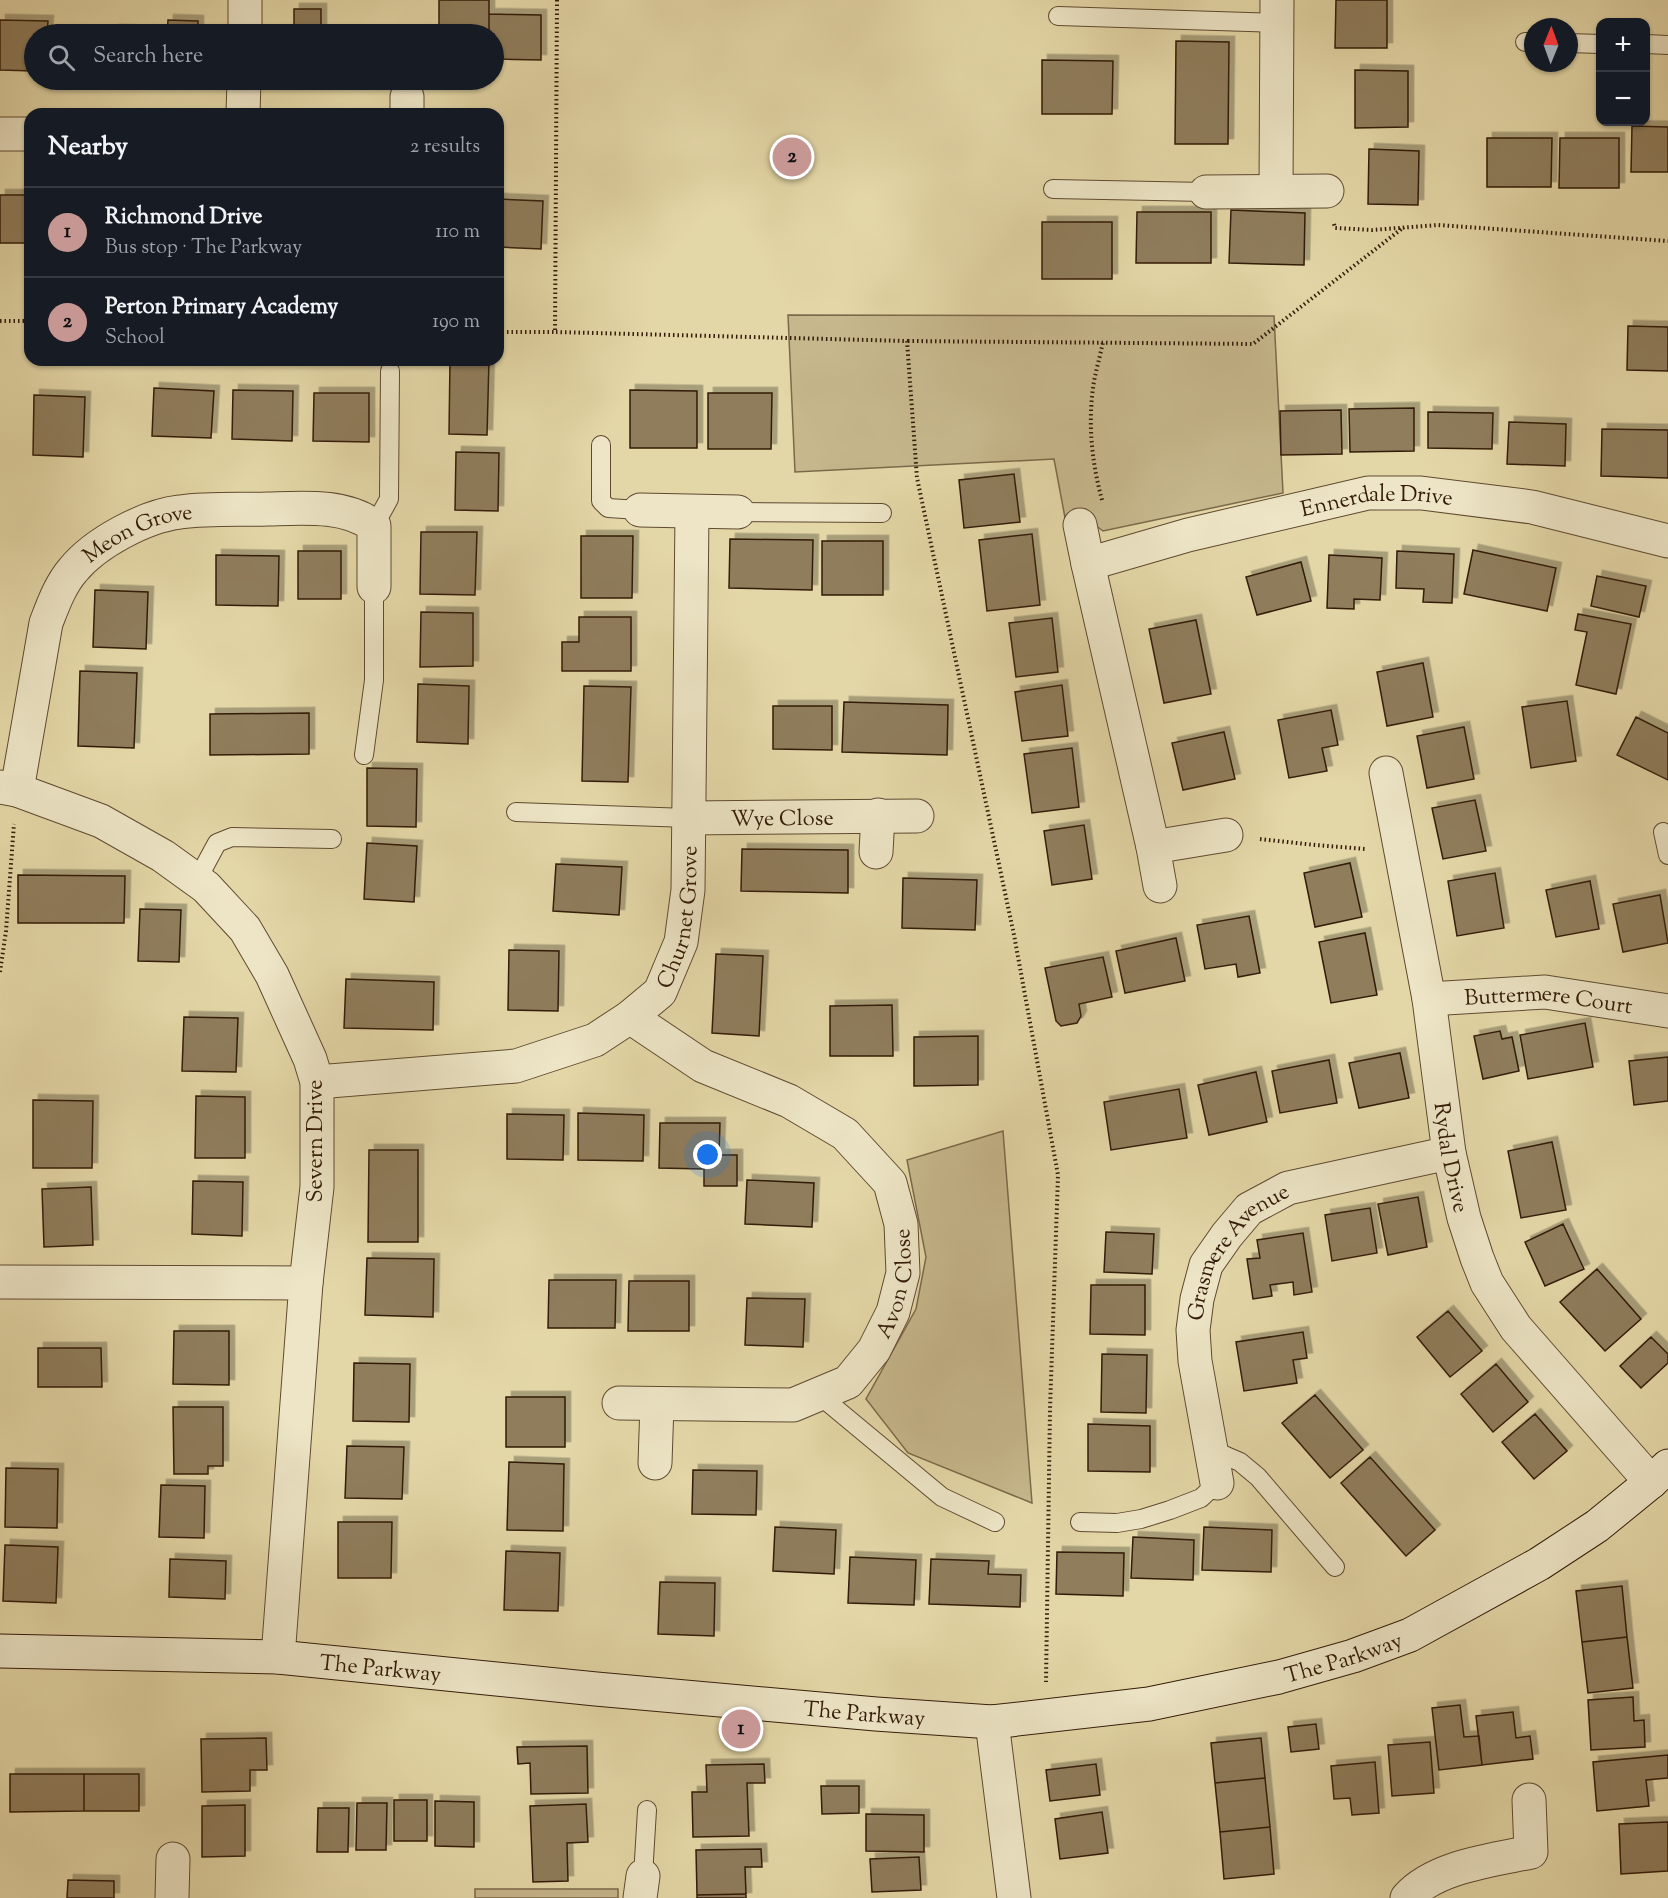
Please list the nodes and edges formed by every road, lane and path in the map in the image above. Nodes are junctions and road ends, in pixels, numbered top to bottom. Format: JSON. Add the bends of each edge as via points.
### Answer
{"nodes":[{"id":1,"x":246,"y":0,"type":"edge"},
{"id":2,"x":557,"y":0,"type":"edge"},
{"id":3,"x":1276,"y":12,"type":"edge"},
{"id":4,"x":1059,"y":16,"type":"dead end"},
{"id":5,"x":245,"y":24,"type":"edge"},
{"id":6,"x":1578,"y":43,"type":"edge"},
{"id":7,"x":1596,"y":44,"type":"edge"},
{"id":8,"x":1650,"y":44,"type":"edge"},
{"id":9,"x":1668,"y":45,"type":"edge"},
{"id":10,"x":244,"y":90,"type":"edge"},
{"id":11,"x":243,"y":108,"type":"edge"},
{"id":12,"x":0,"y":134,"type":"edge"},
{"id":13,"x":24,"y":134,"type":"edge"},
{"id":14,"x":1053,"y":189,"type":"dead end"},
{"id":15,"x":1276,"y":191,"type":"junction"},
{"id":16,"x":1328,"y":191,"type":"joint"},
{"id":17,"x":1206,"y":192,"type":"joint"},
{"id":18,"x":1404,"y":227,"type":"junction"},
{"id":19,"x":1668,"y":241,"type":"edge"},
{"id":20,"x":0,"y":321,"type":"edge"},
{"id":21,"x":24,"y":321,"type":"edge"},
{"id":22,"x":504,"y":332,"type":"edge"},
{"id":23,"x":555,"y":332,"type":"junction"},
{"id":24,"x":908,"y":341,"type":"junction"},
{"id":25,"x":1104,"y":342,"type":"junction"},
{"id":26,"x":390,"y":371,"type":"dead end"},
{"id":27,"x":601,"y":445,"type":"dead end"},
{"id":28,"x":1103,"y":501,"type":"dead end"},
{"id":29,"x":640,"y":510,"type":"joint"},
{"id":30,"x":738,"y":512,"type":"joint"},
{"id":31,"x":692,"y":513,"type":"junction"},
{"id":32,"x":882,"y":513,"type":"dead end"},
{"id":33,"x":1080,"y":525,"type":"dead end"},
{"id":34,"x":374,"y":526,"type":"junction"},
{"id":35,"x":1668,"y":541,"type":"edge"},
{"id":36,"x":1088,"y":564,"type":"junction"},
{"id":37,"x":374,"y":587,"type":"joint"},
{"id":38,"x":364,"y":755,"type":"dead end"},
{"id":39,"x":1386,"y":773,"type":"dead end"},
{"id":40,"x":8,"y":788,"type":"edge"},
{"id":41,"x":516,"y":812,"type":"dead end"},
{"id":42,"x":878,"y":815,"type":"junction"},
{"id":43,"x":917,"y":816,"type":"dead end"},
{"id":44,"x":688,"y":818,"type":"junction"},
{"id":45,"x":1663,"y":832,"type":"dead end"},
{"id":46,"x":1227,"y":835,"type":"joint"},
{"id":47,"x":332,"y":838,"type":"dead end"},
{"id":48,"x":1153,"y":847,"type":"junction"},
{"id":49,"x":1401,"y":851,"type":"junction"},
{"id":50,"x":876,"y":852,"type":"dead end"},
{"id":51,"x":1668,"y":855,"type":"edge"},
{"id":52,"x":197,"y":880,"type":"junction"},
{"id":53,"x":1160,"y":886,"type":"dead end"},
{"id":54,"x":0,"y":972,"type":"edge"},
{"id":55,"x":1429,"y":999,"type":"junction"},
{"id":56,"x":1668,"y":1011,"type":"edge"},
{"id":57,"x":630,"y":1017,"type":"junction"},
{"id":58,"x":317,"y":1082,"type":"junction"},
{"id":59,"x":1449,"y":1153,"type":"junction"},
{"id":60,"x":0,"y":1282,"type":"edge"},
{"id":61,"x":306,"y":1283,"type":"junction"},
{"id":62,"x":818,"y":1394,"type":"junction"},
{"id":63,"x":619,"y":1403,"type":"dead end"},
{"id":64,"x":657,"y":1404,"type":"junction"},
{"id":65,"x":1210,"y":1449,"type":"junction"},
{"id":66,"x":655,"y":1462,"type":"dead end"},
{"id":67,"x":1660,"y":1474,"type":"edge"},
{"id":68,"x":1217,"y":1483,"type":"joint"},
{"id":69,"x":994,"y":1522,"type":"dead end"},
{"id":70,"x":1080,"y":1522,"type":"dead end"},
{"id":71,"x":1335,"y":1568,"type":"dead end"},
{"id":72,"x":0,"y":1651,"type":"edge"},
{"id":73,"x":278,"y":1657,"type":"junction"},
{"id":74,"x":1045,"y":1716,"type":"junction"},
{"id":75,"x":993,"y":1722,"type":"junction"},
{"id":76,"x":1528,"y":1800,"type":"dead end"},
{"id":77,"x":647,"y":1810,"type":"dead end"},
{"id":78,"x":173,"y":1859,"type":"dead end"},
{"id":79,"x":642,"y":1887,"type":"edge"},
{"id":80,"x":172,"y":1898,"type":"edge"},
{"id":81,"x":1014,"y":1898,"type":"edge"},
{"id":82,"x":1407,"y":1898,"type":"edge"}],
"edges":[{"from":1,"to":5,"type":"street"},
{"from":2,"to":23,"type":"path"},
{"from":3,"to":4,"type":"lane"},
{"from":3,"to":15,"type":"street"},
{"from":6,"to":7,"type":"lane"},
{"from":8,"to":9,"type":"lane"},
{"from":10,"to":11,"type":"street"},
{"from":12,"to":13,"type":"street"},
{"from":14,"to":17,"type":"lane"},
{"from":15,"to":16,"type":"street"},
{"from":15,"to":17,"type":"street"},
{"from":16,"to":18,"type":"path","via":[[1335,228]]},
{"from":18,"to":19,"type":"path","via":[[1438,225]]},
{"from":18,"to":25,"type":"path","via":[[1253,344]]},
{"from":20,"to":21,"type":"path"},
{"from":22,"to":23,"type":"path"},
{"from":23,"to":24,"type":"path"},
{"from":24,"to":25,"type":"path"},
{"from":24,"to":74,"type":"path","via":[[917,478],[1014,935],[1058,1175]]},
{"from":25,"to":28,"type":"path","via":[[1093,386],[1090,422],[1094,469]]},
{"from":26,"to":34,"type":"lane","via":[[389,499]]},
{"from":27,"to":29,"type":"lane","via":[[601,501],[608,508]]},
{"from":29,"to":31,"type":"street"},
{"from":30,"to":31,"type":"street"},
{"from":30,"to":32,"type":"lane"},
{"from":31,"to":44,"type":"street","name":"Churnet Grove"},
{"from":33,"to":36,"type":"street"},
{"from":34,"to":37,"type":"street"},
{"from":34,"to":40,"type":"street","name":"Meon Grove","via":[[340,511],[289,508],[180,512],[124,530],[98,548],[73,570],[46,623]]},
{"from":35,"to":36,"type":"street","name":"Ennerdale Drive","via":[[1532,507],[1421,493],[1368,493],[1188,534]]},
{"from":36,"to":48,"type":"street"},
{"from":37,"to":38,"type":"lane","via":[[374,680]]},
{"from":39,"to":49,"type":"street","name":"Rydal Drive"},
{"from":40,"to":52,"type":"street","name":"Severn Drive","via":[[101,821]]},
{"from":40,"to":54,"type":"path","via":[[6,931]]},
{"from":41,"to":44,"type":"lane"},
{"from":42,"to":43,"type":"street","name":"Wye Close"},
{"from":42,"to":44,"type":"street","name":"Wye Close"},
{"from":42,"to":50,"type":"street"},
{"from":44,"to":57,"type":"street","name":"Churnet Grove","via":[[688,890],[681,942],[660,992]]},
{"from":45,"to":51,"type":"lane"},
{"from":46,"to":48,"type":"street"},
{"from":46,"to":49,"type":"path"},
{"from":47,"to":52,"type":"lane","via":[[232,837],[217,843]]},
{"from":48,"to":53,"type":"street"},
{"from":49,"to":55,"type":"street","name":"Rydal Drive"},
{"from":52,"to":58,"type":"street","name":"Severn Drive","via":[[245,929],[272,975]]},
{"from":55,"to":56,"type":"street","name":"Buttermere Court","via":[[1545,992]]},
{"from":55,"to":59,"type":"street","name":"Rydal Drive"},
{"from":57,"to":58,"type":"street","name":"Churnet Grove","via":[[596,1040],[516,1066]]},
{"from":57,"to":62,"type":"street","name":"Avon Close","via":[[703,1066],[789,1101],[845,1134],[890,1184],[900,1224],[903,1273],[893,1312],[874,1350],[848,1382]]},
{"from":58,"to":61,"type":"street","name":"Severn Drive","via":[[317,1187]]},
{"from":59,"to":65,"type":"street","name":"Grasmere Avenue","via":[[1288,1188],[1249,1209],[1227,1235],[1206,1265],[1193,1330]]},
{"from":59,"to":67,"type":"street","name":"Rydal Drive","via":[[1477,1258],[1500,1306],[1556,1375]]},
{"from":60,"to":61,"type":"street"},
{"from":61,"to":73,"type":"street","name":"Severn Drive"},
{"from":62,"to":64,"type":"street","name":"Avon Close","via":[[793,1405]]},
{"from":62,"to":69,"type":"lane","via":[[942,1497]]},
{"from":63,"to":64,"type":"street","name":"Avon Close"},
{"from":64,"to":66,"type":"street"},
{"from":65,"to":68,"type":"street","name":"Grasmere Avenue"},
{"from":65,"to":71,"type":"lane","via":[[1240,1462],[1258,1477]]},
{"from":67,"to":74,"type":"street","name":"The Parkway","via":[[1597,1526],[1539,1564],[1410,1635],[1279,1677],[1149,1704]]},
{"from":68,"to":70,"type":"lane","via":[[1201,1497],[1141,1519]]},
{"from":72,"to":73,"type":"street","name":"The Parkway"},
{"from":73,"to":75,"type":"street","name":"The Parkway"},
{"from":74,"to":75,"type":"street","name":"The Parkway"},
{"from":75,"to":81,"type":"street"},
{"from":76,"to":82,"type":"street","via":[[1531,1852],[1473,1863],[1435,1878]]},
{"from":77,"to":79,"type":"lane"},
{"from":78,"to":80,"type":"street"}]}
